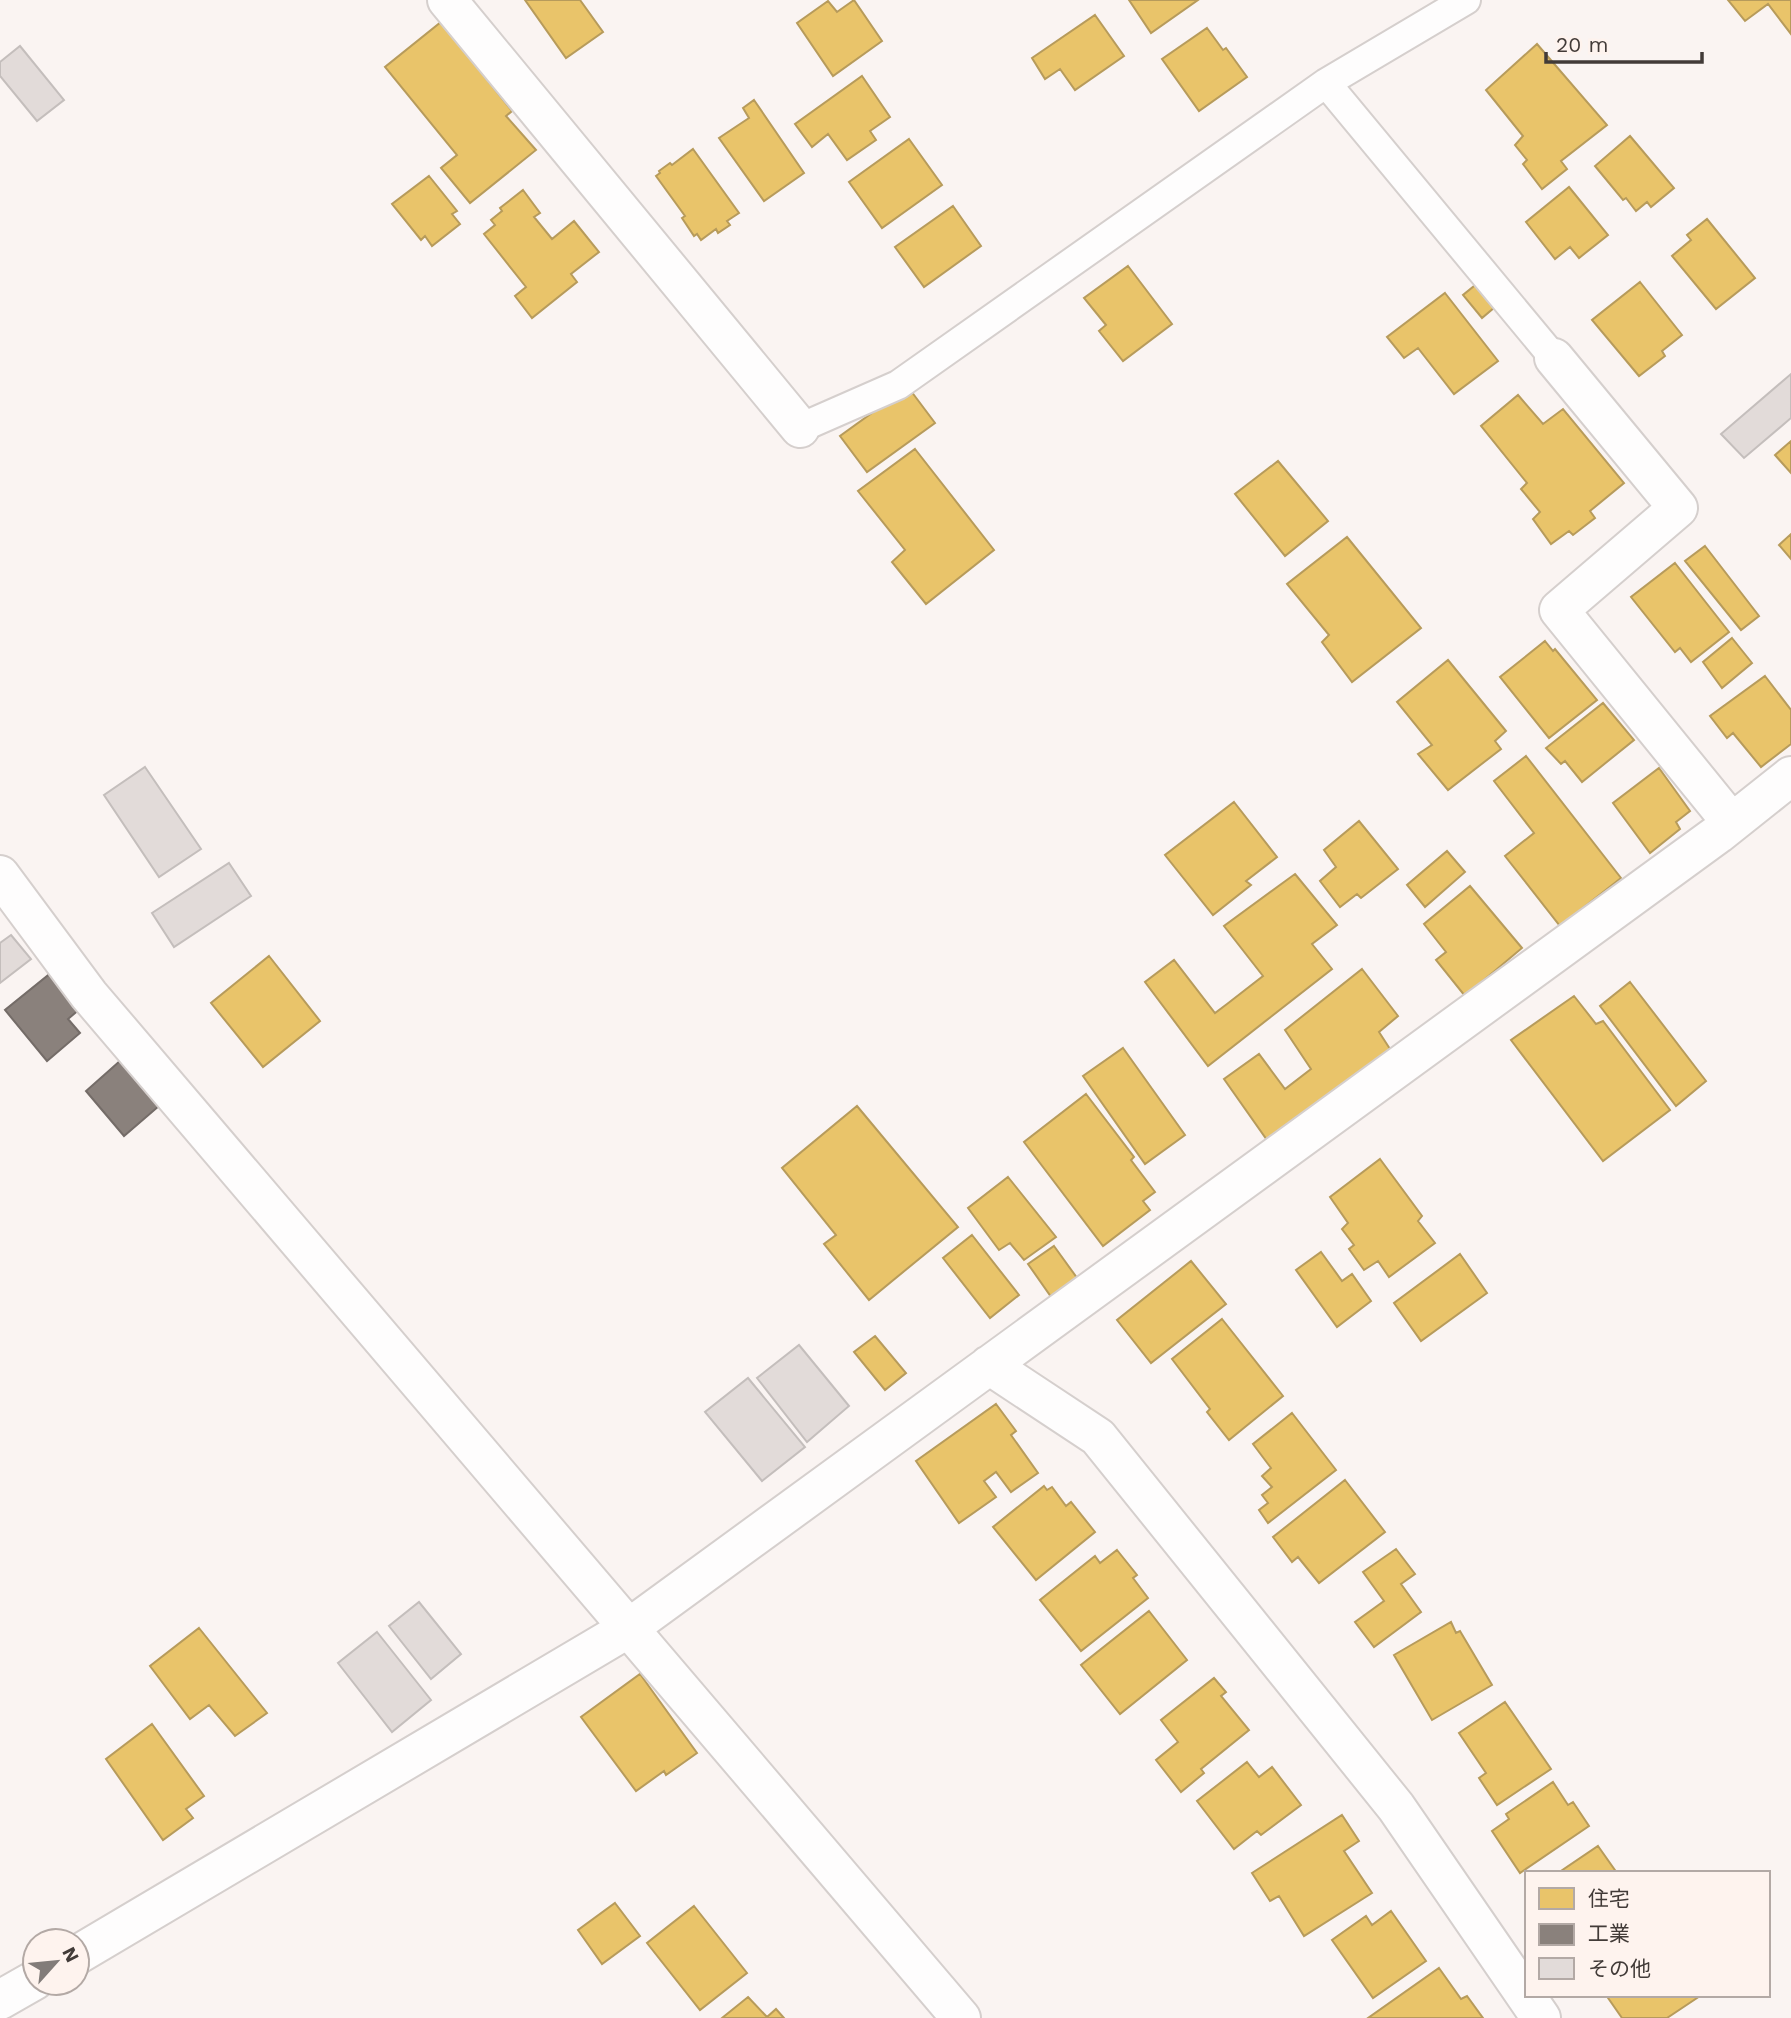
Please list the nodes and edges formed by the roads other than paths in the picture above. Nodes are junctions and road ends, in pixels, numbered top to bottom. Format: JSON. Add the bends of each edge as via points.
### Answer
{"nodes":[{"id":1,"x":447,"y":0,"type":"edge"},
{"id":2,"x":1466,"y":0,"type":"edge"},
{"id":3,"x":1326,"y":83,"type":"junction"},
{"id":4,"x":1554,"y":358,"type":"joint"},
{"id":5,"x":800,"y":428,"type":"joint"},
{"id":6,"x":1791,"y":776,"type":"edge"},
{"id":7,"x":1732,"y":823,"type":"junction"},
{"id":8,"x":0,"y":875,"type":"edge"},
{"id":9,"x":989,"y":1365,"type":"junction"},
{"id":10,"x":629,"y":1628,"type":"junction"},
{"id":11,"x":91,"y":1947,"type":"edge"},
{"id":12,"x":21,"y":1988,"type":"edge"},
{"id":13,"x":1525,"y":1995,"type":"edge"},
{"id":14,"x":1527,"y":1997,"type":"edge"},
{"id":15,"x":0,"y":2000,"type":"edge"},
{"id":16,"x":961,"y":2018,"type":"edge"},
{"id":17,"x":1541,"y":2018,"type":"edge"}],
"edges":[{"from":1,"to":5,"type":"street"},
{"from":2,"to":3,"type":"lane"},
{"from":3,"to":4,"type":"lane"},
{"from":3,"to":5,"type":"lane","via":[[898,385]]},
{"from":4,"to":7,"type":"street","via":[[1678,508],[1559,610]]},
{"from":6,"to":7,"type":"street"},
{"from":7,"to":9,"type":"street"},
{"from":8,"to":10,"type":"street","via":[[89,995]]},
{"from":9,"to":10,"type":"street"},
{"from":9,"to":13,"type":"street","via":[[1098,1437],[1396,1807]]},
{"from":10,"to":11,"type":"street"},
{"from":10,"to":16,"type":"street"},
{"from":12,"to":15,"type":"street"},
{"from":14,"to":17,"type":"street"}]}
